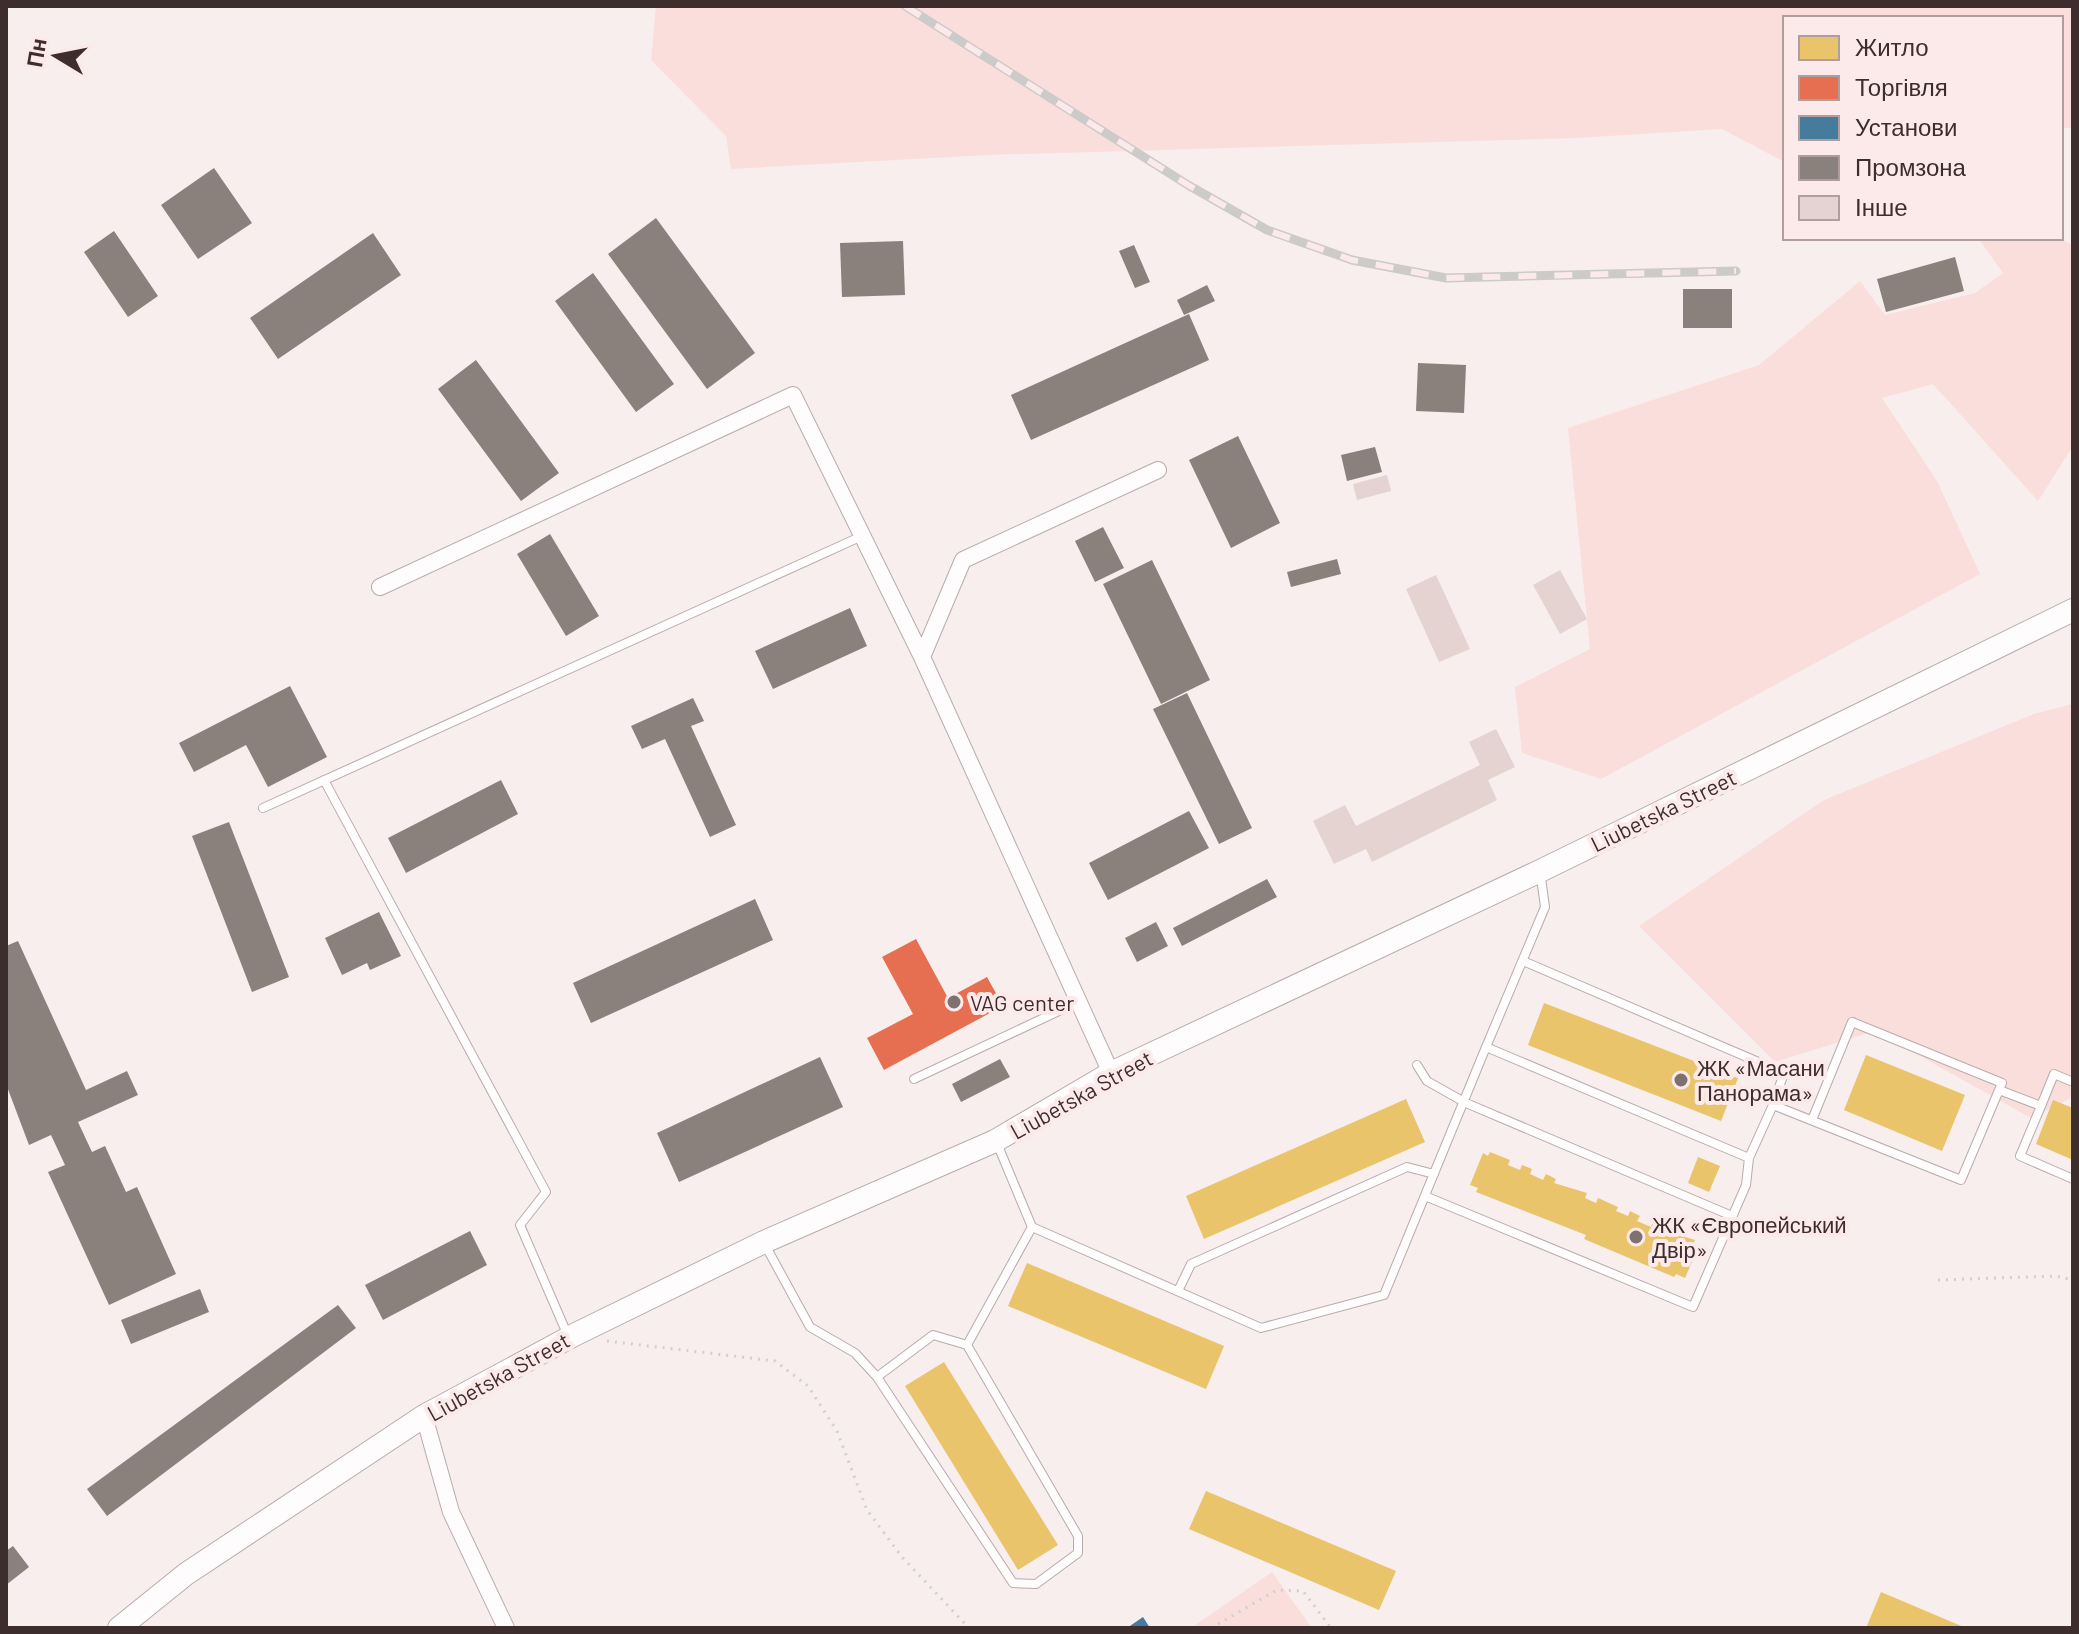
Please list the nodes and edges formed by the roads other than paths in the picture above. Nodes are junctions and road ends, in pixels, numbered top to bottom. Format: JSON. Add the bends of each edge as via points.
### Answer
{"nodes":[{"id":1,"x":1158,"y":470,"type":"dead end"},
{"id":2,"x":863,"y":536,"type":"junction"},
{"id":3,"x":380,"y":587,"type":"dead end"},
{"id":4,"x":2073,"y":610,"type":"edge"},
{"id":5,"x":922,"y":657,"type":"junction"},
{"id":6,"x":324,"y":780,"type":"junction"},
{"id":7,"x":263,"y":808,"type":"dead end"},
{"id":8,"x":1540,"y":871,"type":"junction"},
{"id":9,"x":1523,"y":961,"type":"junction"},
{"id":10,"x":1078,"y":1002,"type":"junction"},
{"id":11,"x":1486,"y":1047,"type":"junction"},
{"id":12,"x":1417,"y":1065,"type":"dead end"},
{"id":13,"x":1111,"y":1073,"type":"junction"},
{"id":14,"x":914,"y":1079,"type":"dead end"},
{"id":15,"x":2073,"y":1082,"type":"edge"},
{"id":16,"x":1999,"y":1090,"type":"junction"},
{"id":17,"x":1466,"y":1103,"type":"junction"},
{"id":18,"x":1773,"y":1105,"type":"junction"},
{"id":19,"x":2041,"y":1106,"type":"junction"},
{"id":20,"x":1812,"y":1120,"type":"junction"},
{"id":21,"x":995,"y":1141,"type":"junction"},
{"id":22,"x":1749,"y":1158,"type":"junction"},
{"id":23,"x":1434,"y":1174,"type":"junction"},
{"id":24,"x":2073,"y":1179,"type":"edge"},
{"id":25,"x":1425,"y":1196,"type":"junction"},
{"id":26,"x":1732,"y":1216,"type":"junction"},
{"id":27,"x":1032,"y":1227,"type":"junction"},
{"id":28,"x":764,"y":1242,"type":"junction"},
{"id":29,"x":1179,"y":1289,"type":"junction"},
{"id":30,"x":572,"y":1336,"type":"junction"},
{"id":31,"x":967,"y":1345,"type":"junction"},
{"id":32,"x":877,"y":1377,"type":"junction"},
{"id":33,"x":424,"y":1416,"type":"junction"},
{"id":34,"x":119,"y":1628,"type":"edge"},
{"id":35,"x":506,"y":1628,"type":"edge"}],
"edges":[{"from":1,"to":5,"type":"street","via":[[963,560]]},
{"from":2,"to":3,"type":"street","via":[[793,395]]},
{"from":2,"to":5,"type":"street"},
{"from":2,"to":6,"type":"lane"},
{"from":4,"to":8,"type":"main road","name":"Liubetska Street"},
{"from":5,"to":10,"type":"street"},
{"from":6,"to":7,"type":"lane"},
{"from":6,"to":30,"type":"lane","via":[[546,1192],[520,1225]]},
{"from":8,"to":9,"type":"lane","via":[[1545,907]]},
{"from":8,"to":13,"type":"main road","name":"Liubetska Street"},
{"from":9,"to":11,"type":"lane"},
{"from":9,"to":18,"type":"lane","via":[[1784,1073]]},
{"from":10,"to":13,"type":"street"},
{"from":10,"to":14,"type":"lane"},
{"from":11,"to":17,"type":"lane"},
{"from":11,"to":22,"type":"lane"},
{"from":12,"to":17,"type":"lane","via":[[1427,1081]]},
{"from":13,"to":21,"type":"main road","name":"Liubetska Street"},
{"from":15,"to":19,"type":"lane","via":[[2054,1074]]},
{"from":16,"to":19,"type":"lane"},
{"from":16,"to":20,"type":"lane","via":[[1961,1180]]},
{"from":16,"to":20,"type":"lane","via":[[2002,1083],[1852,1022]]},
{"from":17,"to":23,"type":"lane"},
{"from":17,"to":26,"type":"lane"},
{"from":18,"to":20,"type":"lane"},
{"from":18,"to":22,"type":"lane"},
{"from":19,"to":24,"type":"lane","via":[[2020,1156]]},
{"from":21,"to":27,"type":"lane"},
{"from":21,"to":28,"type":"main road","name":"Liubetska Street"},
{"from":22,"to":26,"type":"lane","via":[[1746,1185]]},
{"from":23,"to":25,"type":"lane"},
{"from":23,"to":29,"type":"lane","via":[[1407,1167],[1191,1264]]},
{"from":25,"to":26,"type":"lane","via":[[1693,1307]]},
{"from":25,"to":29,"type":"lane","via":[[1384,1295],[1261,1328]]},
{"from":27,"to":29,"type":"lane"},
{"from":27,"to":31,"type":"lane"},
{"from":28,"to":30,"type":"main road","name":"Liubetska Street"},
{"from":28,"to":32,"type":"lane","via":[[810,1327],[855,1353]]},
{"from":30,"to":33,"type":"main road","name":"Liubetska Street"},
{"from":31,"to":32,"type":"lane","via":[[933,1335]]},
{"from":31,"to":32,"type":"lane","via":[[1078,1536],[1078,1553],[1036,1584],[1013,1583]]},
{"from":33,"to":34,"type":"main road","name":"Liubetska Street","via":[[186,1574]]},
{"from":33,"to":35,"type":"street","via":[[451,1512]]}]}
